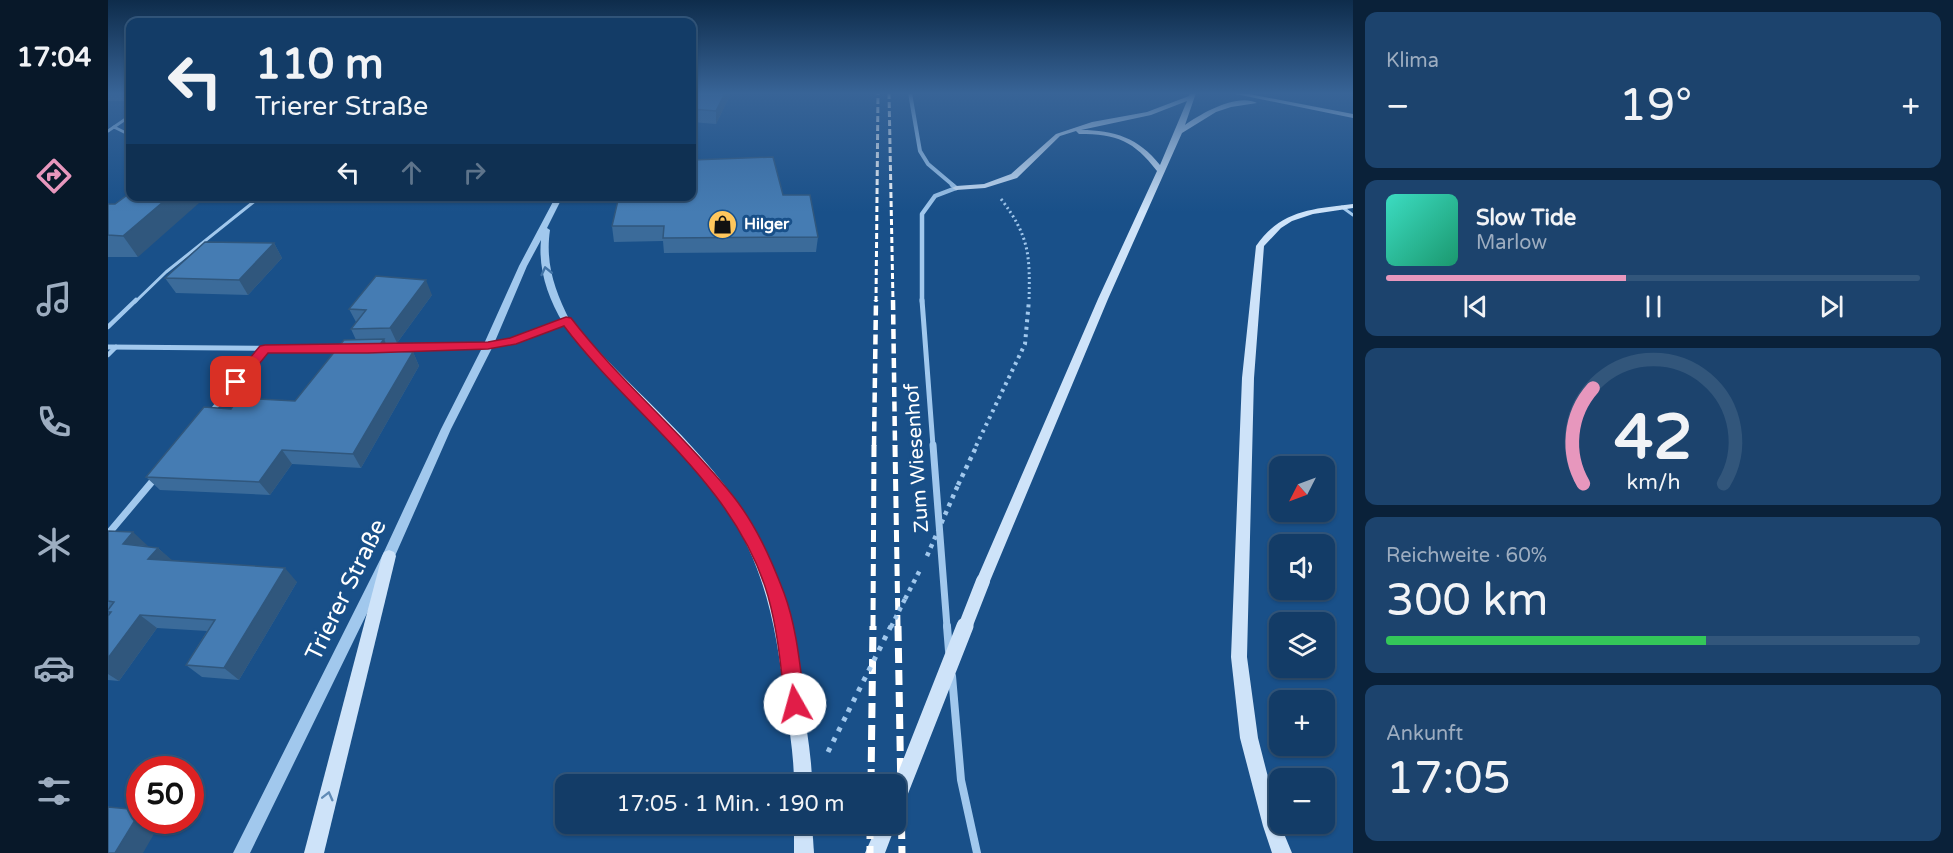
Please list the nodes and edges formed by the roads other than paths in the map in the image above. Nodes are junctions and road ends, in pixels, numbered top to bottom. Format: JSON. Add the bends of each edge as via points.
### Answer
{"nodes":[{"id":1,"x":1179,"y":132,"type":"edge"},
{"id":2,"x":917,"y":133,"type":"edge"},
{"id":3,"x":1066,"y":133,"type":"edge"},
{"id":4,"x":1098,"y":133,"type":"edge"},
{"id":5,"x":1160,"y":170,"type":"junction"},
{"id":6,"x":956,"y":188,"type":"junction"},
{"id":7,"x":255,"y":201,"type":"edge"},
{"id":8,"x":558,"y":201,"type":"edge"},
{"id":9,"x":1349,"y":210,"type":"edge"},
{"id":10,"x":549,"y":218,"type":"junction"},
{"id":11,"x":566,"y":321,"type":"junction"},
{"id":12,"x":108,"y":327,"type":"edge"},
{"id":13,"x":488,"y":345,"type":"junction"},
{"id":14,"x":108,"y":347,"type":"edge"},
{"id":15,"x":116,"y":347,"type":"junction"},
{"id":16,"x":265,"y":349,"type":"junction"},
{"id":17,"x":356,"y":349,"type":"edge"},
{"id":18,"x":379,"y":349,"type":"edge"},
{"id":19,"x":108,"y":355,"type":"edge"},
{"id":20,"x":205,"y":419,"type":"edge"},
{"id":21,"x":160,"y":472,"type":"edge"},
{"id":22,"x":108,"y":534,"type":"edge"},
{"id":23,"x":389,"y":556,"type":"junction"},
{"id":24,"x":802,"y":774,"type":"edge"},
{"id":25,"x":906,"y":776,"type":"edge"},
{"id":26,"x":803,"y":834,"type":"edge"},
{"id":27,"x":883,"y":834,"type":"edge"},
{"id":28,"x":241,"y":853,"type":"edge"},
{"id":29,"x":314,"y":853,"type":"edge"},
{"id":30,"x":804,"y":853,"type":"edge"},
{"id":31,"x":875,"y":853,"type":"edge"},
{"id":32,"x":977,"y":853,"type":"edge"},
{"id":33,"x":1282,"y":853,"type":"edge"}],
"edges":[{"from":1,"to":5,"type":"main road"},
{"from":2,"to":6,"type":"street","via":[[920,151],[928,164]]},
{"from":3,"to":6,"type":"main road","via":[[1049,142],[1014,176],[985,186]]},
{"from":4,"to":5,"type":"main road","via":[[1131,140],[1148,152]]},
{"from":5,"to":25,"type":"main road","bridge":true,"via":[[984,580]]},
{"from":6,"to":32,"type":"street","name":"Zum Wiesenhof","via":[[936,195],[927,202],[922,214],[922,307],[961,780]]},
{"from":7,"to":12,"type":"lane","via":[[166,272]]},
{"from":8,"to":10,"type":"street","name":"Trierer Straße"},
{"from":9,"to":33,"type":"main road","via":[[1289,218],[1270,231],[1260,246],[1249,367],[1239,657],[1249,738]]},
{"from":11,"to":10,"type":"street","name":"Trierer Straße","one_way":true,"via":[[544,269]]},
{"from":10,"to":13,"type":"street","name":"Trierer Straße"},
{"from":11,"to":13,"type":"street","via":[[512,341]]},
{"from":11,"to":24,"type":"main road","via":[[696,463],[729,502],[756,544],[787,637]]},
{"from":13,"to":18,"type":"street"},
{"from":13,"to":23,"type":"street","name":"Trierer Straße"},
{"from":14,"to":15,"type":"street"},
{"from":15,"to":16,"type":"street"},
{"from":15,"to":19,"type":"lane"},
{"from":16,"to":17,"type":"street"},
{"from":16,"to":20,"type":"street"},
{"from":21,"to":22,"type":"street"},
{"from":23,"to":28,"type":"street","name":"Trierer Straße"},
{"from":29,"to":23,"type":"main road","one_way":true},
{"from":26,"to":30,"type":"main road"},
{"from":27,"to":31,"type":"main road"}]}
